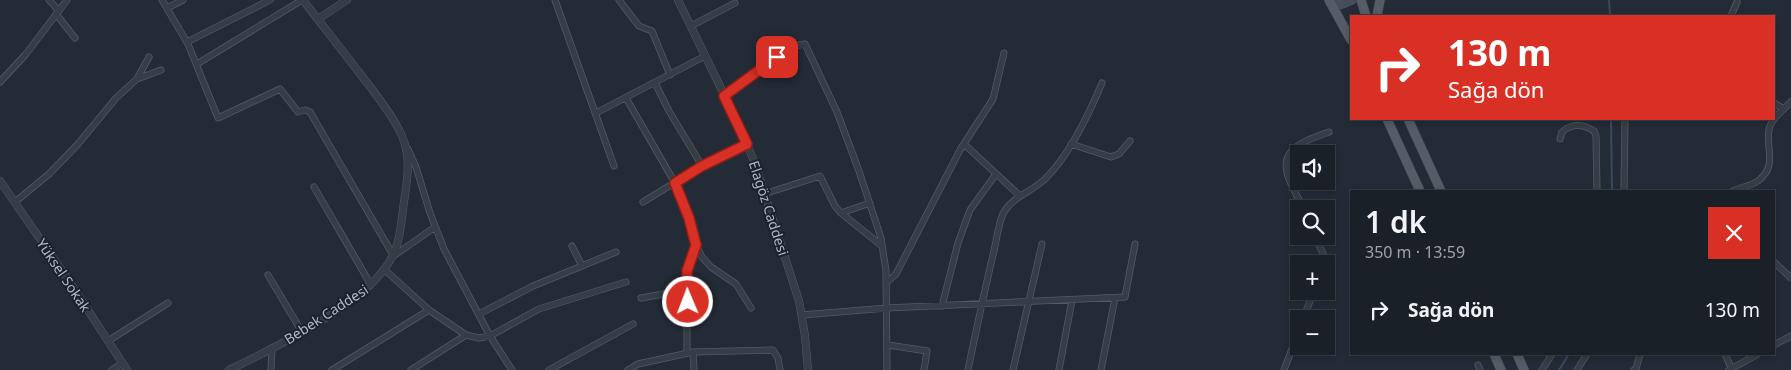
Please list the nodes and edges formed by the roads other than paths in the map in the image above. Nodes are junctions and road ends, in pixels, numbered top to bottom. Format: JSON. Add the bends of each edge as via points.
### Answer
{"nodes":[{"id":1,"x":49,"y":0,"type":"edge"},
{"id":2,"x":67,"y":0,"type":"edge"},
{"id":3,"x":162,"y":0,"type":"edge"},
{"id":4,"x":183,"y":0,"type":"edge"},
{"id":5,"x":270,"y":0,"type":"edge"},
{"id":6,"x":303,"y":0,"type":"edge"},
{"id":7,"x":347,"y":0,"type":"edge"},
{"id":8,"x":555,"y":0,"type":"edge"},
{"id":9,"x":619,"y":0,"type":"edge"},
{"id":10,"x":678,"y":0,"type":"edge"},
{"id":11,"x":1352,"y":0,"type":"edge"},
{"id":12,"x":1361,"y":0,"type":"edge"},
{"id":13,"x":1380,"y":0,"type":"edge"},
{"id":14,"x":1330,"y":2,"type":"edge"},
{"id":15,"x":1737,"y":2,"type":"dead end"},
{"id":16,"x":735,"y":3,"type":"dead end"},
{"id":17,"x":167,"y":8,"type":"junction"},
{"id":18,"x":58,"y":13,"type":"junction"},
{"id":19,"x":1366,"y":15,"type":"edge"},
{"id":20,"x":1377,"y":15,"type":"edge"},
{"id":21,"x":1731,"y":15,"type":"edge"},
{"id":22,"x":318,"y":19,"type":"junction"},
{"id":23,"x":691,"y":26,"type":"junction"},
{"id":24,"x":75,"y":38,"type":"dead end"},
{"id":25,"x":1350,"y":38,"type":"edge"},
{"id":26,"x":187,"y":42,"type":"junction"},
{"id":27,"x":1004,"y":53,"type":"dead end"},
{"id":28,"x":705,"y":56,"type":"junction"},
{"id":29,"x":150,"y":57,"type":"dead end"},
{"id":30,"x":197,"y":64,"type":"junction"},
{"id":31,"x":161,"y":70,"type":"dead end"},
{"id":32,"x":670,"y":75,"type":"junction"},
{"id":33,"x":137,"y":78,"type":"junction"},
{"id":34,"x":0,"y":82,"type":"edge"},
{"id":35,"x":655,"y":82,"type":"junction"},
{"id":36,"x":1102,"y":83,"type":"dead end"},
{"id":37,"x":724,"y":96,"type":"junction"},
{"id":38,"x":626,"y":98,"type":"junction"},
{"id":39,"x":1791,"y":102,"type":"edge"},
{"id":40,"x":1775,"y":104,"type":"edge"},
{"id":41,"x":1784,"y":109,"type":"junction"},
{"id":42,"x":596,"y":113,"type":"junction"},
{"id":43,"x":1775,"y":118,"type":"edge"},
{"id":44,"x":1387,"y":120,"type":"edge"},
{"id":45,"x":1408,"y":120,"type":"edge"},
{"id":46,"x":1625,"y":120,"type":"edge"},
{"id":47,"x":1774,"y":120,"type":"edge"},
{"id":48,"x":1330,"y":132,"type":"dead end"},
{"id":49,"x":1560,"y":139,"type":"dead end"},
{"id":50,"x":1130,"y":140,"type":"dead end"},
{"id":51,"x":404,"y":143,"type":"junction"},
{"id":52,"x":747,"y":144,"type":"junction"},
{"id":53,"x":964,"y":144,"type":"junction"},
{"id":54,"x":1071,"y":144,"type":"junction"},
{"id":55,"x":614,"y":166,"type":"dead end"},
{"id":56,"x":702,"y":166,"type":"junction"},
{"id":57,"x":996,"y":174,"type":"junction"},
{"id":58,"x":0,"y":181,"type":"edge"},
{"id":59,"x":675,"y":183,"type":"junction"},
{"id":60,"x":314,"y":187,"type":"dead end"},
{"id":61,"x":1420,"y":190,"type":"edge"},
{"id":62,"x":1441,"y":190,"type":"edge"},
{"id":63,"x":1597,"y":190,"type":"edge"},
{"id":64,"x":1624,"y":190,"type":"edge"},
{"id":65,"x":1736,"y":190,"type":"edge"},
{"id":66,"x":764,"y":194,"type":"junction"},
{"id":67,"x":1020,"y":196,"type":"junction"},
{"id":68,"x":1300,"y":200,"type":"edge"},
{"id":69,"x":15,"y":202,"type":"junction"},
{"id":70,"x":643,"y":202,"type":"dead end"},
{"id":71,"x":870,"y":203,"type":"junction"},
{"id":72,"x":841,"y":213,"type":"junction"},
{"id":73,"x":435,"y":227,"type":"junction"},
{"id":74,"x":1042,"y":244,"type":"dead end"},
{"id":75,"x":1135,"y":244,"type":"dead end"},
{"id":76,"x":696,"y":245,"type":"junction"},
{"id":77,"x":572,"y":246,"type":"dead end"},
{"id":78,"x":882,"y":246,"type":"junction"},
{"id":79,"x":616,"y":252,"type":"dead end"},
{"id":80,"x":393,"y":256,"type":"junction"},
{"id":81,"x":1775,"y":263,"type":"edge"},
{"id":82,"x":582,"y":266,"type":"junction"},
{"id":83,"x":385,"y":270,"type":"junction"},
{"id":84,"x":687,"y":271,"type":"junction"},
{"id":85,"x":268,"y":275,"type":"dead end"},
{"id":86,"x":1791,"y":278,"type":"edge"},
{"id":87,"x":626,"y":282,"type":"dead end"},
{"id":88,"x":886,"y":283,"type":"junction"},
{"id":89,"x":371,"y":285,"type":"junction"},
{"id":90,"x":641,"y":298,"type":"dead end"},
{"id":91,"x":1114,"y":298,"type":"junction"},
{"id":92,"x":1072,"y":300,"type":"junction"},
{"id":93,"x":1027,"y":302,"type":"junction"},
{"id":94,"x":168,"y":303,"type":"dead end"},
{"id":95,"x":981,"y":304,"type":"junction"},
{"id":96,"x":942,"y":306,"type":"junction"},
{"id":97,"x":751,"y":308,"type":"dead end"},
{"id":98,"x":887,"y":308,"type":"junction"},
{"id":99,"x":429,"y":310,"type":"junction"},
{"id":100,"x":479,"y":314,"type":"junction"},
{"id":101,"x":802,"y":315,"type":"junction"},
{"id":102,"x":633,"y":324,"type":"dead end"},
{"id":103,"x":302,"y":332,"type":"junction"},
{"id":104,"x":466,"y":335,"type":"junction"},
{"id":105,"x":490,"y":336,"type":"junction"},
{"id":106,"x":1791,"y":336,"type":"edge"},
{"id":107,"x":108,"y":341,"type":"junction"},
{"id":108,"x":1775,"y":344,"type":"edge"},
{"id":109,"x":888,"y":345,"type":"junction"},
{"id":110,"x":272,"y":348,"type":"junction"},
{"id":111,"x":690,"y":353,"type":"junction"},
{"id":112,"x":1290,"y":354,"type":"edge"},
{"id":113,"x":1494,"y":355,"type":"edge"},
{"id":114,"x":1516,"y":355,"type":"edge"},
{"id":115,"x":1551,"y":355,"type":"edge"},
{"id":116,"x":1586,"y":355,"type":"edge"},
{"id":117,"x":1640,"y":355,"type":"edge"},
{"id":118,"x":1725,"y":355,"type":"edge"},
{"id":119,"x":1756,"y":355,"type":"edge"},
{"id":120,"x":122,"y":362,"type":"junction"},
{"id":121,"x":509,"y":369,"type":"edge"},
{"id":122,"x":1731,"y":369,"type":"edge"},
{"id":123,"x":112,"y":370,"type":"edge"},
{"id":124,"x":126,"y":370,"type":"edge"},
{"id":125,"x":229,"y":370,"type":"edge"},
{"id":126,"x":272,"y":370,"type":"edge"},
{"id":127,"x":332,"y":370,"type":"edge"},
{"id":128,"x":411,"y":370,"type":"edge"},
{"id":129,"x":549,"y":370,"type":"edge"},
{"id":130,"x":628,"y":370,"type":"edge"},
{"id":131,"x":694,"y":370,"type":"edge"},
{"id":132,"x":780,"y":370,"type":"edge"},
{"id":133,"x":808,"y":370,"type":"edge"},
{"id":134,"x":887,"y":370,"type":"edge"},
{"id":135,"x":924,"y":370,"type":"edge"},
{"id":136,"x":968,"y":370,"type":"edge"},
{"id":137,"x":1013,"y":370,"type":"edge"},
{"id":138,"x":1059,"y":370,"type":"edge"},
{"id":139,"x":1102,"y":370,"type":"edge"},
{"id":140,"x":1284,"y":370,"type":"edge"},
{"id":141,"x":1502,"y":370,"type":"edge"},
{"id":142,"x":1524,"y":370,"type":"edge"},
{"id":143,"x":1542,"y":370,"type":"edge"},
{"id":144,"x":1577,"y":370,"type":"edge"},
{"id":145,"x":1635,"y":370,"type":"edge"}],
"edges":[{"from":1,"to":18,"type":"street"},
{"from":2,"to":18,"type":"street"},
{"from":3,"to":17,"type":"street"},
{"from":4,"to":17,"type":"street"},
{"from":5,"to":26,"type":"street"},
{"from":6,"to":22,"type":"street","name":"Bebek Caddesi"},
{"from":6,"to":30,"type":"street"},
{"from":7,"to":22,"type":"street"},
{"from":8,"to":42,"type":"street"},
{"from":9,"to":32,"type":"street","via":[[639,26],[652,31]]},
{"from":10,"to":23,"type":"street","name":"Elagöz Caddesi"},
{"from":11,"to":14,"type":"main road","via":[[1340,4]]},
{"from":12,"to":19,"type":"main road"},
{"from":13,"to":20,"type":"main road"},
{"from":14,"to":25,"type":"main road"},
{"from":15,"to":21,"type":"street"},
{"from":16,"to":23,"type":"street"},
{"from":17,"to":26,"type":"street"},
{"from":18,"to":24,"type":"street"},
{"from":18,"to":34,"type":"street"},
{"from":22,"to":51,"type":"street","name":"Bebek Caddesi","via":[[399,128]]},
{"from":23,"to":28,"type":"street","name":"Elagöz Caddesi"},
{"from":26,"to":30,"type":"street"},
{"from":27,"to":53,"type":"street","via":[[993,99]]},
{"from":28,"to":32,"type":"street"},
{"from":28,"to":37,"type":"street","name":"Elagöz Caddesi"},
{"from":29,"to":33,"type":"street"},
{"from":30,"to":80,"type":"street","via":[[218,118],[280,89],[298,112],[310,112]]},
{"from":31,"to":33,"type":"street"},
{"from":32,"to":35,"type":"street"},
{"from":33,"to":69,"type":"street","via":[[64,159]]},
{"from":35,"to":38,"type":"street"},
{"from":35,"to":56,"type":"street"},
{"from":36,"to":54,"type":"street"},
{"from":37,"to":52,"type":"street","name":"Elagöz Caddesi"},
{"from":37,"to":71,"type":"street","via":[[793,46],[805,44],[837,112]]},
{"from":38,"to":42,"type":"street"},
{"from":38,"to":59,"type":"street"},
{"from":39,"to":41,"type":"street"},
{"from":40,"to":41,"type":"street"},
{"from":41,"to":43,"type":"street"},
{"from":42,"to":55,"type":"street"},
{"from":44,"to":61,"type":"main road"},
{"from":45,"to":62,"type":"main road"},
{"from":46,"to":64,"type":"street"},
{"from":47,"to":65,"type":"street","via":[[1770,128],[1770,157],[1765,173],[1755,183]]},
{"from":48,"to":68,"type":"street","via":[[1295,147],[1288,156],[1285,164],[1289,181]]},
{"from":49,"to":63,"type":"street","via":[[1562,132],[1570,126],[1594,130]]},
{"from":50,"to":54,"type":"street","via":[[1119,154],[1111,157]]},
{"from":51,"to":73,"type":"street","via":[[416,167]]},
{"from":51,"to":80,"type":"street","name":"Bebek Caddesi","via":[[407,185],[400,236]]},
{"from":52,"to":56,"type":"street"},
{"from":52,"to":66,"type":"street","name":"Elagöz Caddesi"},
{"from":53,"to":57,"type":"street"},
{"from":53,"to":88,"type":"street","via":[[896,274]]},
{"from":54,"to":67,"type":"street","via":[[1047,178]]},
{"from":56,"to":59,"type":"street"},
{"from":57,"to":67,"type":"street"},
{"from":57,"to":96,"type":"street","via":[[970,210]]},
{"from":58,"to":69,"type":"street","name":"Yüksel Sokak"},
{"from":59,"to":70,"type":"street"},
{"from":59,"to":76,"type":"street"},
{"from":60,"to":89,"type":"street"},
{"from":66,"to":72,"type":"street","via":[[820,176]]},
{"from":66,"to":101,"type":"street","name":"Elagöz Caddesi"},
{"from":67,"to":95,"type":"street","via":[[1003,214]]},
{"from":69,"to":107,"type":"street","name":"Yüksel Sokak"},
{"from":71,"to":72,"type":"street"},
{"from":71,"to":78,"type":"street"},
{"from":72,"to":78,"type":"street"},
{"from":73,"to":80,"type":"street"},
{"from":73,"to":100,"type":"street"},
{"from":74,"to":93,"type":"street"},
{"from":75,"to":91,"type":"street","via":[[1125,297]]},
{"from":76,"to":84,"type":"street"},
{"from":76,"to":97,"type":"street","via":[[710,267],[736,284]]},
{"from":77,"to":82,"type":"street"},
{"from":78,"to":88,"type":"street"},
{"from":79,"to":82,"type":"street"},
{"from":80,"to":83,"type":"street","name":"Bebek Caddesi"},
{"from":81,"to":86,"type":"street"},
{"from":82,"to":100,"type":"street","via":[[533,286]]},
{"from":83,"to":89,"type":"street","name":"Bebek Caddesi"},
{"from":83,"to":99,"type":"street"},
{"from":84,"to":90,"type":"street","via":[[682,283],[673,291]]},
{"from":84,"to":111,"type":"street"},
{"from":85,"to":103,"type":"street"},
{"from":87,"to":105,"type":"street","via":[[539,309]]},
{"from":88,"to":98,"type":"street"},
{"from":89,"to":103,"type":"street","name":"Bebek Caddesi"},
{"from":91,"to":92,"type":"street"},
{"from":91,"to":139,"type":"street"},
{"from":92,"to":93,"type":"street"},
{"from":92,"to":138,"type":"street"},
{"from":93,"to":95,"type":"street"},
{"from":93,"to":137,"type":"street"},
{"from":94,"to":107,"type":"street"},
{"from":95,"to":96,"type":"street"},
{"from":95,"to":136,"type":"street"},
{"from":96,"to":98,"type":"street"},
{"from":98,"to":101,"type":"street"},
{"from":98,"to":109,"type":"street"},
{"from":99,"to":104,"type":"street"},
{"from":99,"to":127,"type":"street"},
{"from":100,"to":105,"type":"street"},
{"from":101,"to":133,"type":"street","name":"Elagöz Caddesi"},
{"from":102,"to":129,"type":"street"},
{"from":103,"to":110,"type":"street","name":"Bebek Caddesi"},
{"from":104,"to":105,"type":"street"},
{"from":104,"to":128,"type":"street"},
{"from":105,"to":121,"type":"street"},
{"from":106,"to":108,"type":"street"},
{"from":107,"to":120,"type":"street","name":"Yüksel Sokak"},
{"from":109,"to":134,"type":"street"},
{"from":109,"to":135,"type":"street","via":[[926,351]]},
{"from":110,"to":125,"type":"street","name":"Bebek Caddesi"},
{"from":110,"to":126,"type":"street"},
{"from":111,"to":130,"type":"street","via":[[638,364]]},
{"from":111,"to":131,"type":"street"},
{"from":111,"to":132,"type":"street","via":[[773,350]]},
{"from":112,"to":140,"type":"street"},
{"from":113,"to":141,"type":"main road"},
{"from":114,"to":142,"type":"main road"},
{"from":115,"to":143,"type":"street"},
{"from":116,"to":144,"type":"street"},
{"from":117,"to":145,"type":"street"},
{"from":118,"to":122,"type":"street"},
{"from":119,"to":122,"type":"street"},
{"from":120,"to":123,"type":"street"},
{"from":120,"to":124,"type":"street","name":"Yüksel Sokak"}]}
